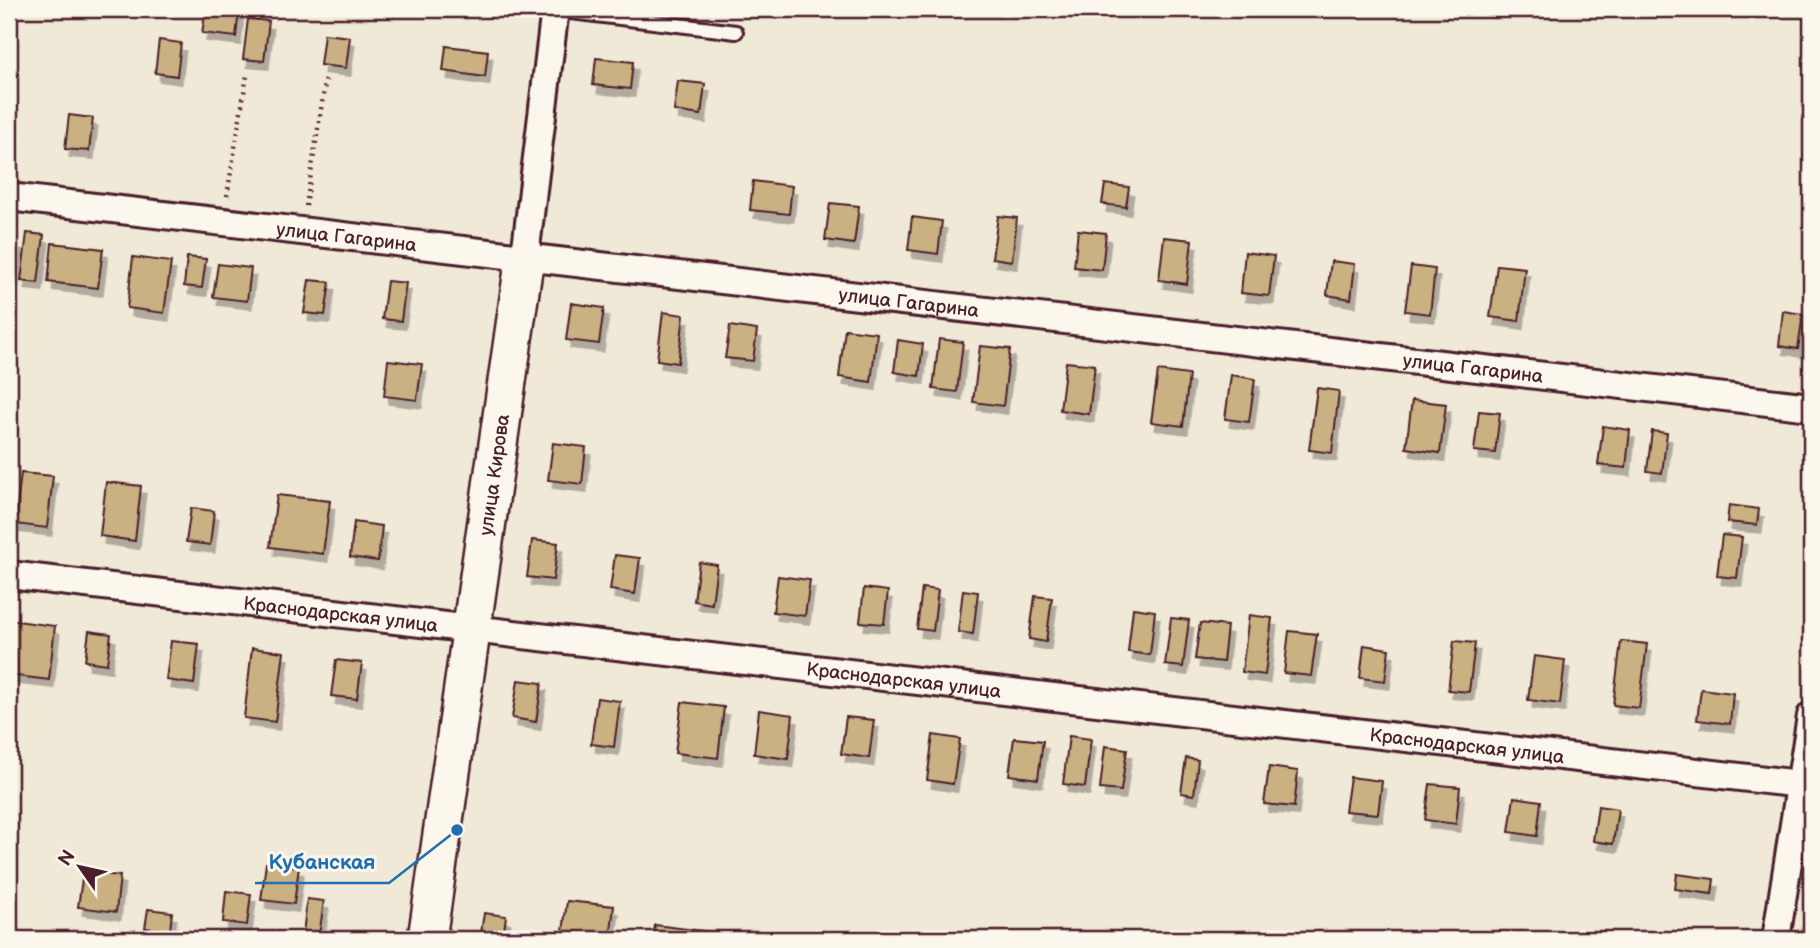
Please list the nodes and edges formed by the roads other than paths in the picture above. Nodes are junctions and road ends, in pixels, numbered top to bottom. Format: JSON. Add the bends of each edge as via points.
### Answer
{"nodes":[{"id":1,"x":552,"y":9,"type":"edge"},
{"id":2,"x":736,"y":32,"type":"dead end"},
{"id":3,"x":9,"y":197,"type":"edge"},
{"id":4,"x":525,"y":256,"type":"junction"},
{"id":5,"x":1811,"y":407,"type":"edge"},
{"id":6,"x":9,"y":575,"type":"edge"},
{"id":7,"x":471,"y":628,"type":"junction"},
{"id":8,"x":1811,"y":716,"type":"edge"},
{"id":9,"x":1805,"y":785,"type":"edge"},
{"id":10,"x":427,"y":939,"type":"edge"},
{"id":11,"x":1776,"y":939,"type":"edge"}],
"edges":[{"from":1,"to":2,"type":"lane"},
{"from":1,"to":4,"type":"street","name":"улица Кирова"},
{"from":3,"to":4,"type":"street","name":"улица Гагарина"},
{"from":4,"to":5,"type":"street","name":"улица Гагарина"},
{"from":4,"to":7,"type":"street","name":"улица Кирова"},
{"from":6,"to":7,"type":"street","name":"Краснодарская улица"},
{"from":7,"to":9,"type":"street","name":"Краснодарская улица"},
{"from":7,"to":10,"type":"street","name":"улица Кирова"},
{"from":8,"to":9,"type":"street"},
{"from":9,"to":11,"type":"street"}]}
